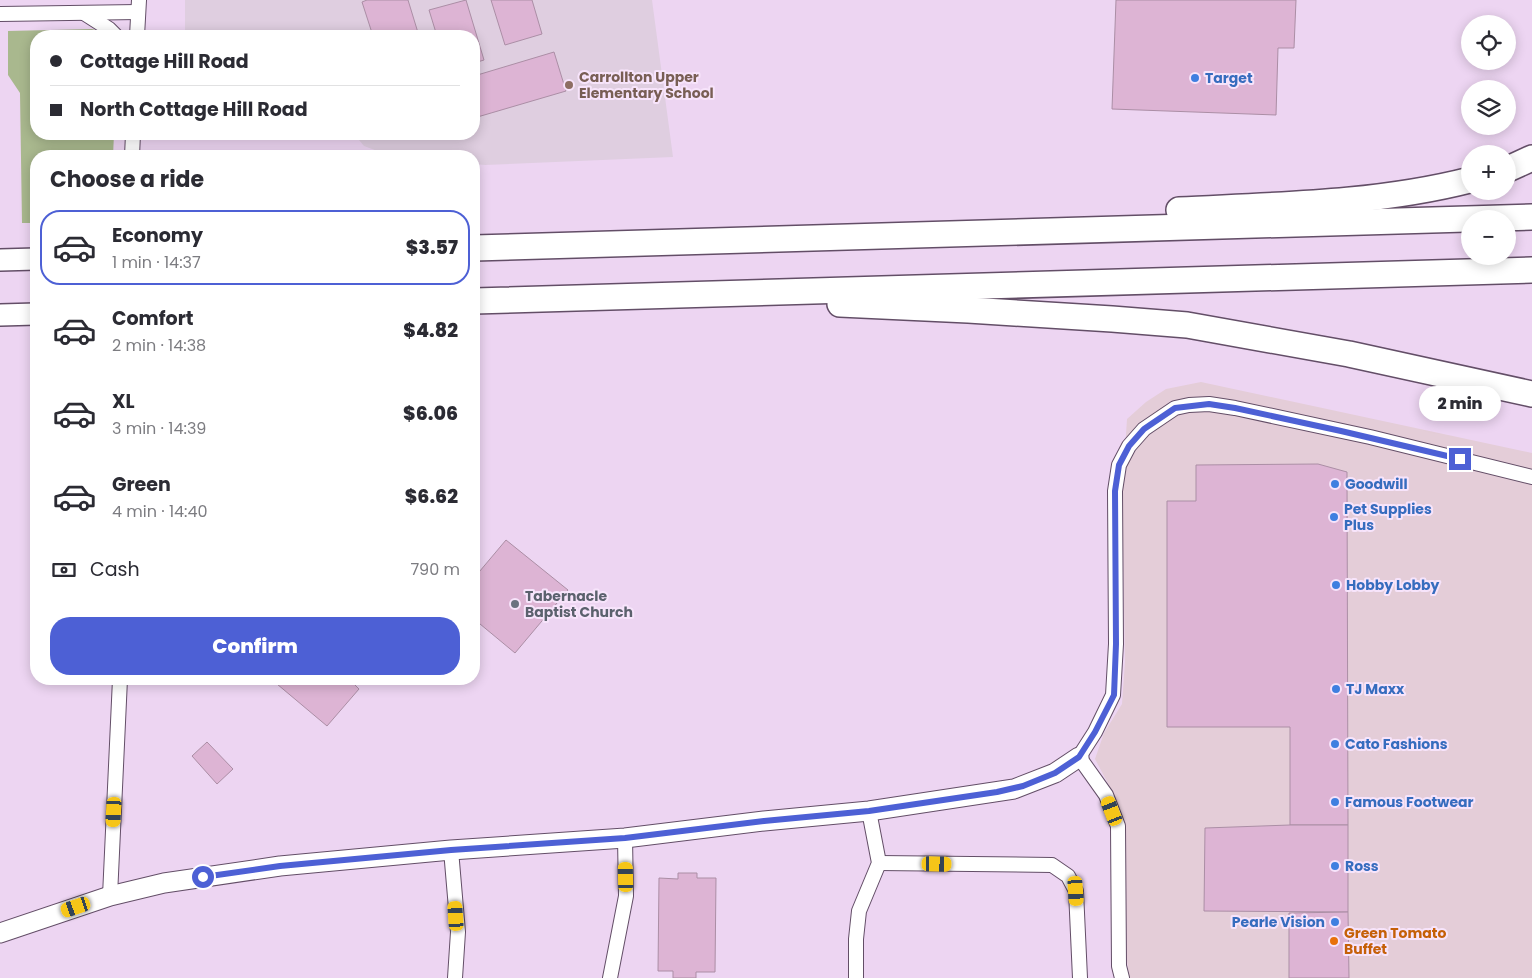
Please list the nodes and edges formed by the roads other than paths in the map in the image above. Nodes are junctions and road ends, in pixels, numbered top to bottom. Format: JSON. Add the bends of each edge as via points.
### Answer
{"nodes":[{"id":1,"x":139,"y":6,"type":"edge"},
{"id":2,"x":83,"y":13,"type":"junction"},
{"id":3,"x":0,"y":14,"type":"edge"},
{"id":4,"x":111,"y":30,"type":"edge"},
{"id":5,"x":137,"y":30,"type":"edge"},
{"id":6,"x":1532,"y":158,"type":"edge"},
{"id":7,"x":1516,"y":165,"type":"edge"},
{"id":8,"x":1461,"y":182,"type":"edge"},
{"id":9,"x":1532,"y":217,"type":"edge"},
{"id":10,"x":971,"y":232,"type":"junction"},
{"id":11,"x":480,"y":248,"type":"edge"},
{"id":12,"x":0,"y":260,"type":"edge"},
{"id":13,"x":30,"y":260,"type":"edge"},
{"id":14,"x":1532,"y":270,"type":"edge"},
{"id":15,"x":716,"y":293,"type":"junction"},
{"id":16,"x":480,"y":301,"type":"edge"},
{"id":17,"x":6,"y":315,"type":"edge"},
{"id":18,"x":30,"y":315,"type":"edge"},
{"id":19,"x":1532,"y":394,"type":"edge"},
{"id":20,"x":1532,"y":477,"type":"edge"},
{"id":21,"x":120,"y":685,"type":"edge"},
{"id":22,"x":1079,"y":757,"type":"junction"},
{"id":23,"x":869,"y":811,"type":"junction"},
{"id":24,"x":625,"y":838,"type":"junction"},
{"id":25,"x":451,"y":850,"type":"junction"},
{"id":26,"x":879,"y":863,"type":"junction"},
{"id":27,"x":110,"y":896,"type":"junction"},
{"id":28,"x":0,"y":933,"type":"edge"},
{"id":29,"x":455,"y":978,"type":"edge"},
{"id":30,"x":610,"y":978,"type":"edge"},
{"id":31,"x":856,"y":978,"type":"edge"},
{"id":32,"x":1080,"y":978,"type":"edge"},
{"id":33,"x":1122,"y":978,"type":"edge"}],
"edges":[{"from":1,"to":2,"type":"street"},
{"from":1,"to":5,"type":"street"},
{"from":2,"to":3,"type":"street"},
{"from":2,"to":4,"type":"street"},
{"from":6,"to":7,"type":"highway"},
{"from":8,"to":10,"type":"highway","via":[[1408,193],[1300,204],[1048,217]]},
{"from":9,"to":10,"type":"highway"},
{"from":10,"to":11,"type":"highway"},
{"from":12,"to":13,"type":"main road"},
{"from":14,"to":15,"type":"highway"},
{"from":15,"to":16,"type":"highway"},
{"from":15,"to":19,"type":"highway","via":[[802,302],[1187,325],[1350,354]]},
{"from":17,"to":18,"type":"main road"},
{"from":20,"to":22,"type":"street","via":[[1235,408],[1209,404],[1175,408],[1144,429],[1129,446],[1119,465],[1115,491],[1114,695]]},
{"from":21,"to":27,"type":"street"},
{"from":22,"to":23,"type":"street","via":[[1055,773],[1014,789]]},
{"from":22,"to":33,"type":"street","via":[[1106,795],[1118,826],[1119,966]]},
{"from":23,"to":24,"type":"street"},
{"from":23,"to":26,"type":"street"},
{"from":24,"to":25,"type":"street"},
{"from":24,"to":30,"type":"street","via":[[626,896]]},
{"from":25,"to":27,"type":"street","via":[[280,866],[164,883]]},
{"from":25,"to":29,"type":"street","via":[[458,932]]},
{"from":26,"to":31,"type":"street","via":[[859,911]]},
{"from":26,"to":32,"type":"street","via":[[1052,865],[1068,876],[1076,891]]},
{"from":27,"to":28,"type":"street"}]}
